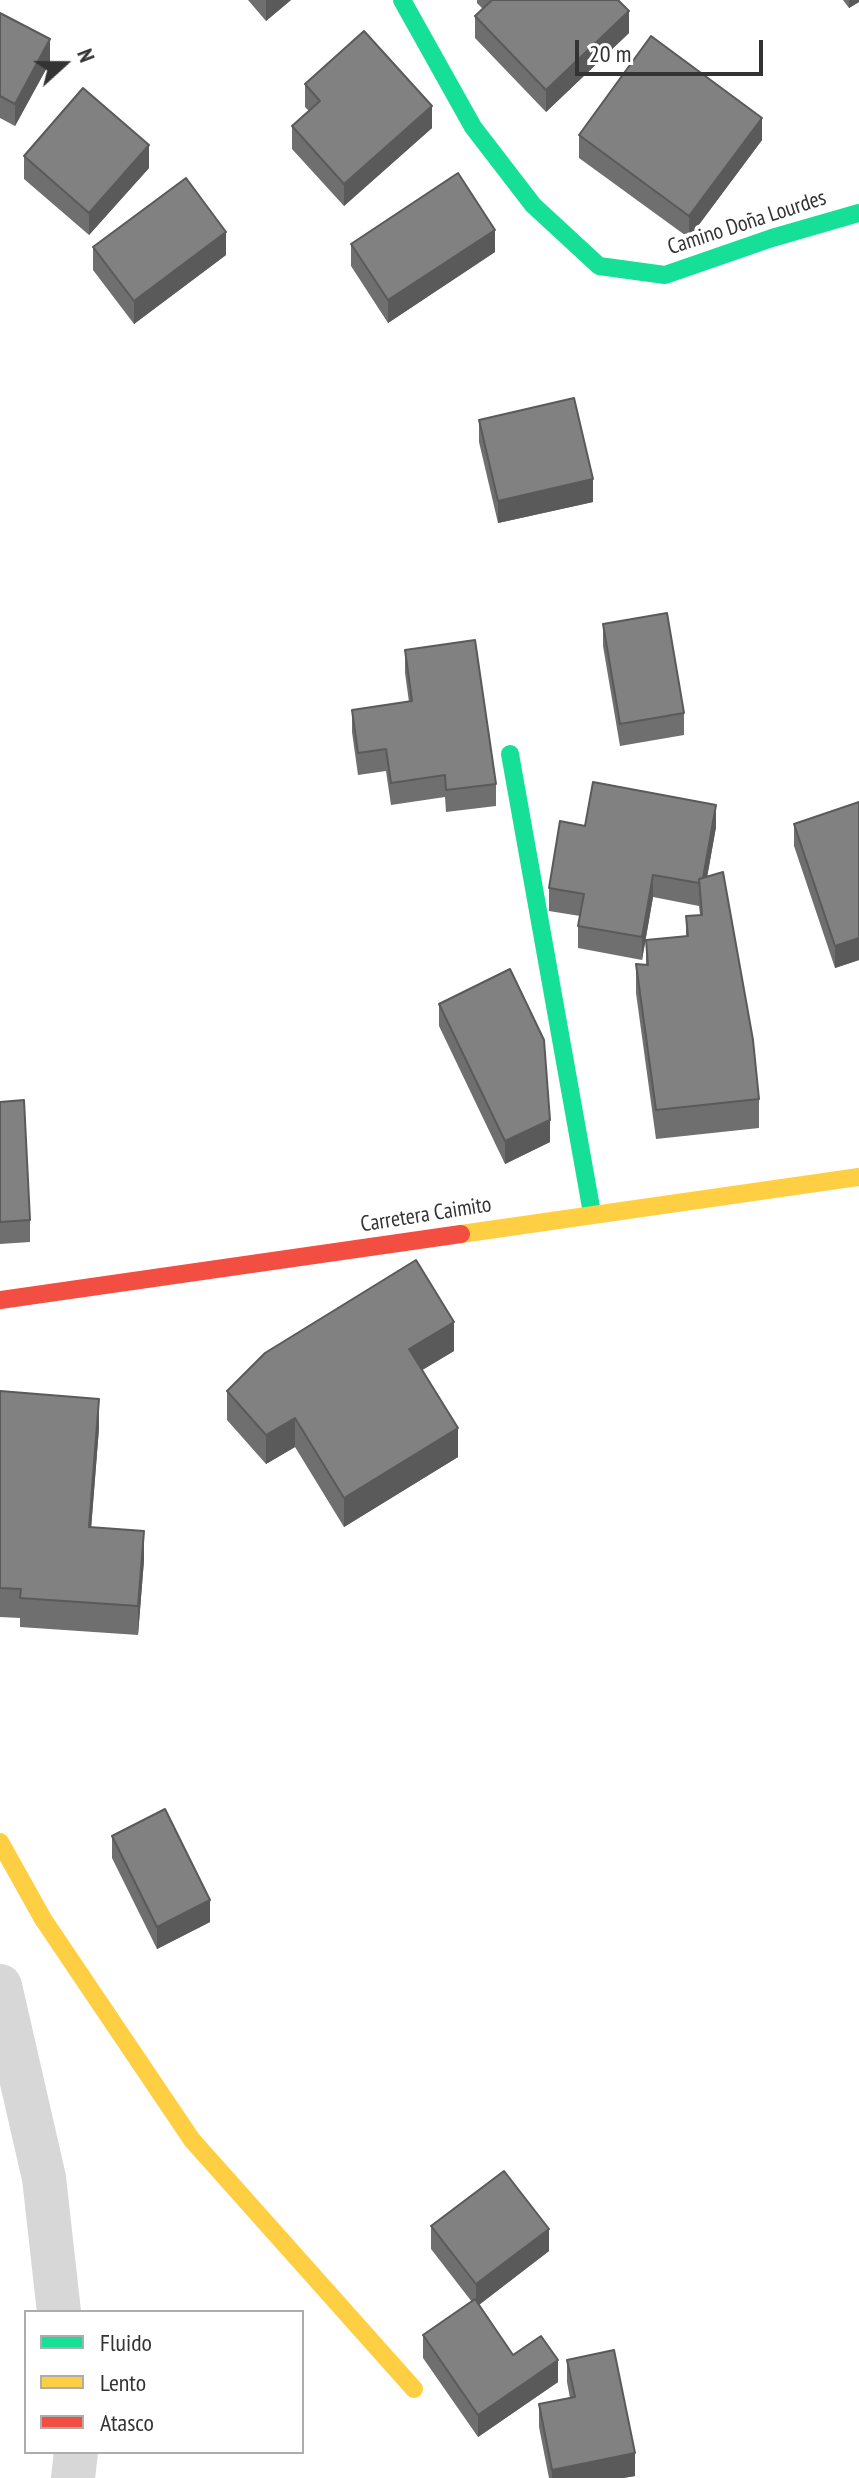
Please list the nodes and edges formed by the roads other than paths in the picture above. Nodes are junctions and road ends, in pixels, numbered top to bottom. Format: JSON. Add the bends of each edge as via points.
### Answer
{"nodes":[{"id":1,"x":402,"y":0,"type":"edge"},
{"id":2,"x":859,"y":213,"type":"edge"},
{"id":3,"x":510,"y":754,"type":"dead end"},
{"id":4,"x":859,"y":1177,"type":"edge"},
{"id":5,"x":592,"y":1213,"type":"junction"},
{"id":6,"x":0,"y":1300,"type":"edge"},
{"id":7,"x":0,"y":1842,"type":"edge"},
{"id":8,"x":0,"y":1986,"type":"edge"},
{"id":9,"x":59,"y":2310,"type":"edge"},
{"id":10,"x":414,"y":2389,"type":"dead end"},
{"id":11,"x":76,"y":2454,"type":"edge"},
{"id":12,"x":73,"y":2478,"type":"edge"}],
"edges":[{"from":1,"to":2,"type":"street","name":"Camino Doña Lourdes","via":[[473,127],[533,205],[599,266],[665,275]]},
{"from":3,"to":5,"type":"street"},
{"from":4,"to":5,"type":"street","name":"Carretera Caimito"},
{"from":5,"to":6,"type":"street","name":"Carretera Caimito"},
{"from":7,"to":10,"type":"street","via":[[43,1919],[192,2140]]},
{"from":8,"to":9,"type":"street","via":[[44,2178]]},
{"from":11,"to":12,"type":"street"}]}
